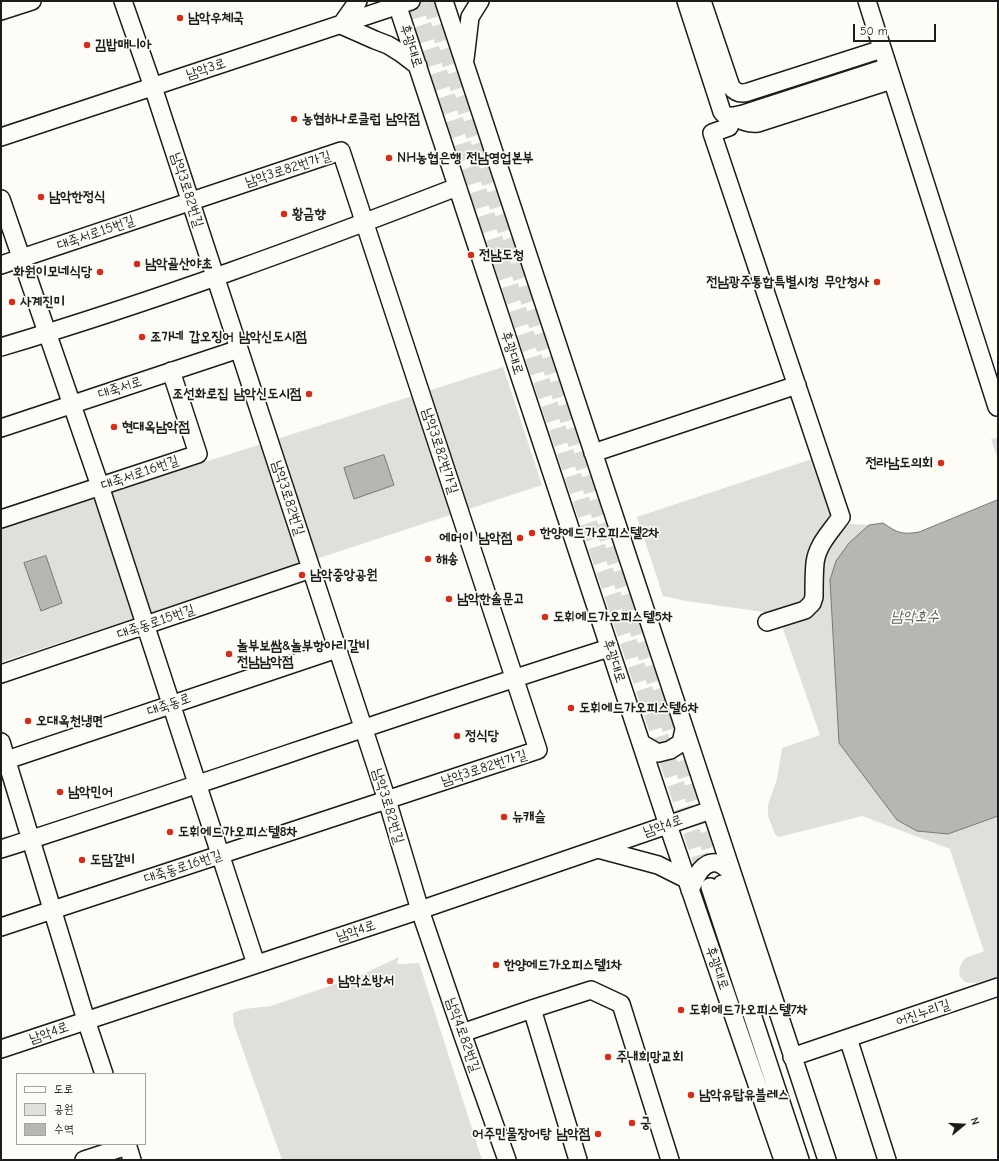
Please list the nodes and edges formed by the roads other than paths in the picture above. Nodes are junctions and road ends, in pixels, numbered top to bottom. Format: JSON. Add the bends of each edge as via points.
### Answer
{"nodes":[{"id":1,"x":32,"y":1,"type":"edge"},
{"id":2,"x":123,"y":1,"type":"edge"},
{"id":3,"x":358,"y":1,"type":"edge"},
{"id":4,"x":444,"y":1,"type":"edge"},
{"id":5,"x":480,"y":1,"type":"edge"},
{"id":6,"x":686,"y":1,"type":"edge"},
{"id":7,"x":702,"y":1,"type":"edge"},
{"id":8,"x":867,"y":1,"type":"edge"},
{"id":9,"x":402,"y":3,"type":"edge"},
{"id":10,"x":1,"y":11,"type":"edge"},
{"id":11,"x":341,"y":25,"type":"junction"},
{"id":12,"x":882,"y":49,"type":"junction"},
{"id":13,"x":464,"y":63,"type":"junction"},
{"id":14,"x":418,"y":66,"type":"junction"},
{"id":15,"x":890,"y":73,"type":"junction"},
{"id":16,"x":153,"y":87,"type":"junction"},
{"id":17,"x":734,"y":116,"type":"junction"},
{"id":18,"x":1,"y":137,"type":"edge"},
{"id":19,"x":458,"y":187,"type":"junction"},
{"id":20,"x":1,"y":198,"type":"edge"},
{"id":21,"x":191,"y":201,"type":"junction"},
{"id":22,"x":365,"y":222,"type":"junction"},
{"id":23,"x":22,"y":258,"type":"junction"},
{"id":24,"x":1,"y":265,"type":"edge"},
{"id":25,"x":216,"y":277,"type":"junction"},
{"id":26,"x":47,"y":334,"type":"junction"},
{"id":27,"x":1,"y":347,"type":"edge"},
{"id":28,"x":239,"y":349,"type":"junction"},
{"id":29,"x":171,"y":371,"type":"junction"},
{"id":30,"x":797,"y":385,"type":"junction"},
{"id":31,"x":72,"y":404,"type":"junction"},
{"id":32,"x":997,"y":407,"type":"edge"},
{"id":33,"x":1,"y":428,"type":"edge"},
{"id":34,"x":593,"y":453,"type":"junction"},
{"id":35,"x":100,"y":486,"type":"junction"},
{"id":36,"x":1,"y":519,"type":"edge"},
{"id":37,"x":311,"y":569,"type":"junction"},
{"id":38,"x":767,"y":622,"type":"dead end"},
{"id":39,"x":145,"y":626,"type":"junction"},
{"id":40,"x":609,"y":648,"type":"junction"},
{"id":41,"x":337,"y":649,"type":"junction"},
{"id":42,"x":1,"y":674,"type":"edge"},
{"id":43,"x":514,"y":678,"type":"junction"},
{"id":44,"x":171,"y":705,"type":"junction"},
{"id":45,"x":364,"y":729,"type":"junction"},
{"id":46,"x":684,"y":729,"type":"junction"},
{"id":47,"x":1,"y":742,"type":"edge"},
{"id":48,"x":641,"y":743,"type":"junction"},
{"id":49,"x":4,"y":761,"type":"edge"},
{"id":50,"x":197,"y":785,"type":"junction"},
{"id":51,"x":387,"y":800,"type":"junction"},
{"id":52,"x":711,"y":810,"type":"junction"},
{"id":53,"x":668,"y":825,"type":"junction"},
{"id":54,"x":31,"y":839,"type":"junction"},
{"id":55,"x":1,"y":848,"type":"edge"},
{"id":56,"x":598,"y":849,"type":"junction"},
{"id":57,"x":220,"y":855,"type":"junction"},
{"id":58,"x":721,"y":881,"type":"junction"},
{"id":59,"x":688,"y":884,"type":"junction"},
{"id":60,"x":53,"y":910,"type":"junction"},
{"id":61,"x":420,"y":910,"type":"junction"},
{"id":62,"x":1,"y":927,"type":"edge"},
{"id":63,"x":256,"y":964,"type":"junction"},
{"id":64,"x":998,"y":987,"type":"edge"},
{"id":65,"x":532,"y":1009,"type":"junction"},
{"id":66,"x":86,"y":1020,"type":"junction"},
{"id":67,"x":462,"y":1033,"type":"junction"},
{"id":68,"x":848,"y":1038,"type":"junction"},
{"id":69,"x":1,"y":1049,"type":"edge"},
{"id":70,"x":792,"y":1058,"type":"junction"},
{"id":71,"x":104,"y":1073,"type":"edge"},
{"id":72,"x":129,"y":1150,"type":"edge"},
{"id":73,"x":84,"y":1160,"type":"edge"},
{"id":74,"x":507,"y":1160,"type":"edge"},
{"id":75,"x":578,"y":1160,"type":"edge"},
{"id":76,"x":670,"y":1160,"type":"edge"},
{"id":77,"x":783,"y":1160,"type":"edge"},
{"id":78,"x":800,"y":1160,"type":"edge"},
{"id":79,"x":815,"y":1160,"type":"edge"},
{"id":80,"x":827,"y":1160,"type":"edge"},
{"id":81,"x":887,"y":1160,"type":"edge"}],
"edges":[{"from":1,"to":10,"type":"street"},
{"from":2,"to":16,"type":"street","name":"남악3로82번길"},
{"from":3,"to":11,"type":"street"},
{"from":4,"to":13,"type":"street","name":"후광대로"},
{"from":5,"to":13,"type":"street","via":[[470,17]]},
{"from":6,"to":17,"type":"street","via":[[722,112],[726,116]]},
{"from":7,"to":12,"type":"street","via":[[731,87],[737,92],[748,92]]},
{"from":8,"to":12,"type":"street"},
{"from":9,"to":11,"type":"street","name":"남악3로"},
{"from":9,"to":14,"type":"street","name":"후광대로"},
{"from":11,"to":14,"type":"street","via":[[388,45]]},
{"from":11,"to":16,"type":"street","name":"남악3로"},
{"from":12,"to":15,"type":"street"},
{"from":13,"to":34,"type":"street","name":"후광대로"},
{"from":14,"to":19,"type":"street","name":"후광대로"},
{"from":15,"to":17,"type":"street"},
{"from":15,"to":32,"type":"street"},
{"from":16,"to":18,"type":"street","name":"남악3로"},
{"from":16,"to":21,"type":"street","name":"남악3로82번길"},
{"from":17,"to":30,"type":"street","via":[[729,127],[712,133]]},
{"from":19,"to":22,"type":"street"},
{"from":19,"to":40,"type":"street","name":"후광대로"},
{"from":20,"to":23,"type":"street"},
{"from":21,"to":22,"type":"street","name":"남악3로82번가길","via":[[341,151]]},
{"from":21,"to":23,"type":"street","name":"대죽서로15번길"},
{"from":21,"to":25,"type":"street","name":"남악3로82번길"},
{"from":22,"to":25,"type":"street"},
{"from":22,"to":43,"type":"street","name":"남악3로82번가길"},
{"from":23,"to":24,"type":"street","name":"대죽서로15번길"},
{"from":23,"to":26,"type":"street"},
{"from":25,"to":26,"type":"street"},
{"from":25,"to":28,"type":"street","name":"남악3로82번길"},
{"from":26,"to":27,"type":"street"},
{"from":26,"to":31,"type":"street"},
{"from":28,"to":29,"type":"street","name":"대죽서로"},
{"from":28,"to":37,"type":"street","name":"남악3로82번길"},
{"from":29,"to":31,"type":"street","name":"대죽서로"},
{"from":29,"to":35,"type":"street","name":"대죽서로16번길","via":[[198,454]]},
{"from":30,"to":34,"type":"street"},
{"from":30,"to":38,"type":"street","via":[[841,517],[817,553],[812,603],[806,610]]},
{"from":31,"to":33,"type":"street","name":"대죽서로"},
{"from":31,"to":35,"type":"street"},
{"from":34,"to":46,"type":"street","name":"후광대로"},
{"from":35,"to":36,"type":"street","name":"대죽서로16번길"},
{"from":35,"to":39,"type":"street"},
{"from":37,"to":39,"type":"street","name":"대죽동로15번길"},
{"from":37,"to":41,"type":"street","name":"남악3로82번길"},
{"from":39,"to":42,"type":"street","name":"대죽동로15번길"},
{"from":39,"to":44,"type":"street"},
{"from":40,"to":43,"type":"street"},
{"from":40,"to":48,"type":"street","name":"후광대로"},
{"from":41,"to":44,"type":"street","name":"대죽동로"},
{"from":41,"to":45,"type":"street","name":"남악3로82번길"},
{"from":43,"to":45,"type":"street"},
{"from":43,"to":51,"type":"street","name":"남악3로82번가길","via":[[538,750]]},
{"from":44,"to":49,"type":"street","name":"대죽동로"},
{"from":44,"to":50,"type":"street"},
{"from":45,"to":50,"type":"street"},
{"from":45,"to":51,"type":"street","name":"남악3로82번길"},
{"from":46,"to":48,"type":"street","via":[[681,743],[670,750],[658,753]]},
{"from":46,"to":52,"type":"street","name":"후광대로"},
{"from":47,"to":49,"type":"street"},
{"from":48,"to":53,"type":"street","name":"후광대로"},
{"from":49,"to":54,"type":"street"},
{"from":50,"to":54,"type":"street"},
{"from":50,"to":57,"type":"street"},
{"from":51,"to":57,"type":"street","name":"대죽동로16번길"},
{"from":51,"to":61,"type":"street","name":"남악3로82번길"},
{"from":52,"to":53,"type":"street","name":"남악4로"},
{"from":52,"to":58,"type":"street","name":"후광대로"},
{"from":53,"to":56,"type":"street","name":"남악4로"},
{"from":53,"to":59,"type":"street","name":"후광대로"},
{"from":54,"to":55,"type":"street"},
{"from":54,"to":60,"type":"street"},
{"from":56,"to":59,"type":"street","via":[[658,864]]},
{"from":56,"to":61,"type":"street","name":"남악4로"},
{"from":57,"to":60,"type":"street","name":"대죽동로16번길"},
{"from":57,"to":63,"type":"street"},
{"from":58,"to":59,"type":"street","via":[[718,863],[707,864]]},
{"from":58,"to":70,"type":"street","name":"후광대로"},
{"from":58,"to":78,"type":"street","name":"후광대로"},
{"from":58,"to":79,"type":"street","name":"후광대로"},
{"from":59,"to":77,"type":"street","name":"후광대로"},
{"from":60,"to":62,"type":"street","name":"대죽동로16번길"},
{"from":60,"to":66,"type":"street"},
{"from":61,"to":63,"type":"street","name":"남악4로"},
{"from":61,"to":67,"type":"street","name":"남악4로82번길"},
{"from":63,"to":66,"type":"street","name":"남악4로"},
{"from":64,"to":68,"type":"street","name":"어진누리길"},
{"from":65,"to":67,"type":"street"},
{"from":65,"to":75,"type":"street"},
{"from":65,"to":76,"type":"street","via":[[591,990],[621,1004]]},
{"from":66,"to":69,"type":"street","name":"남악4로"},
{"from":66,"to":71,"type":"street"},
{"from":67,"to":74,"type":"street","name":"남악4로82번길"},
{"from":68,"to":70,"type":"street","name":"어진누리길"},
{"from":68,"to":81,"type":"street"},
{"from":70,"to":80,"type":"street","name":"후광대로"},
{"from":72,"to":73,"type":"street"}]}
